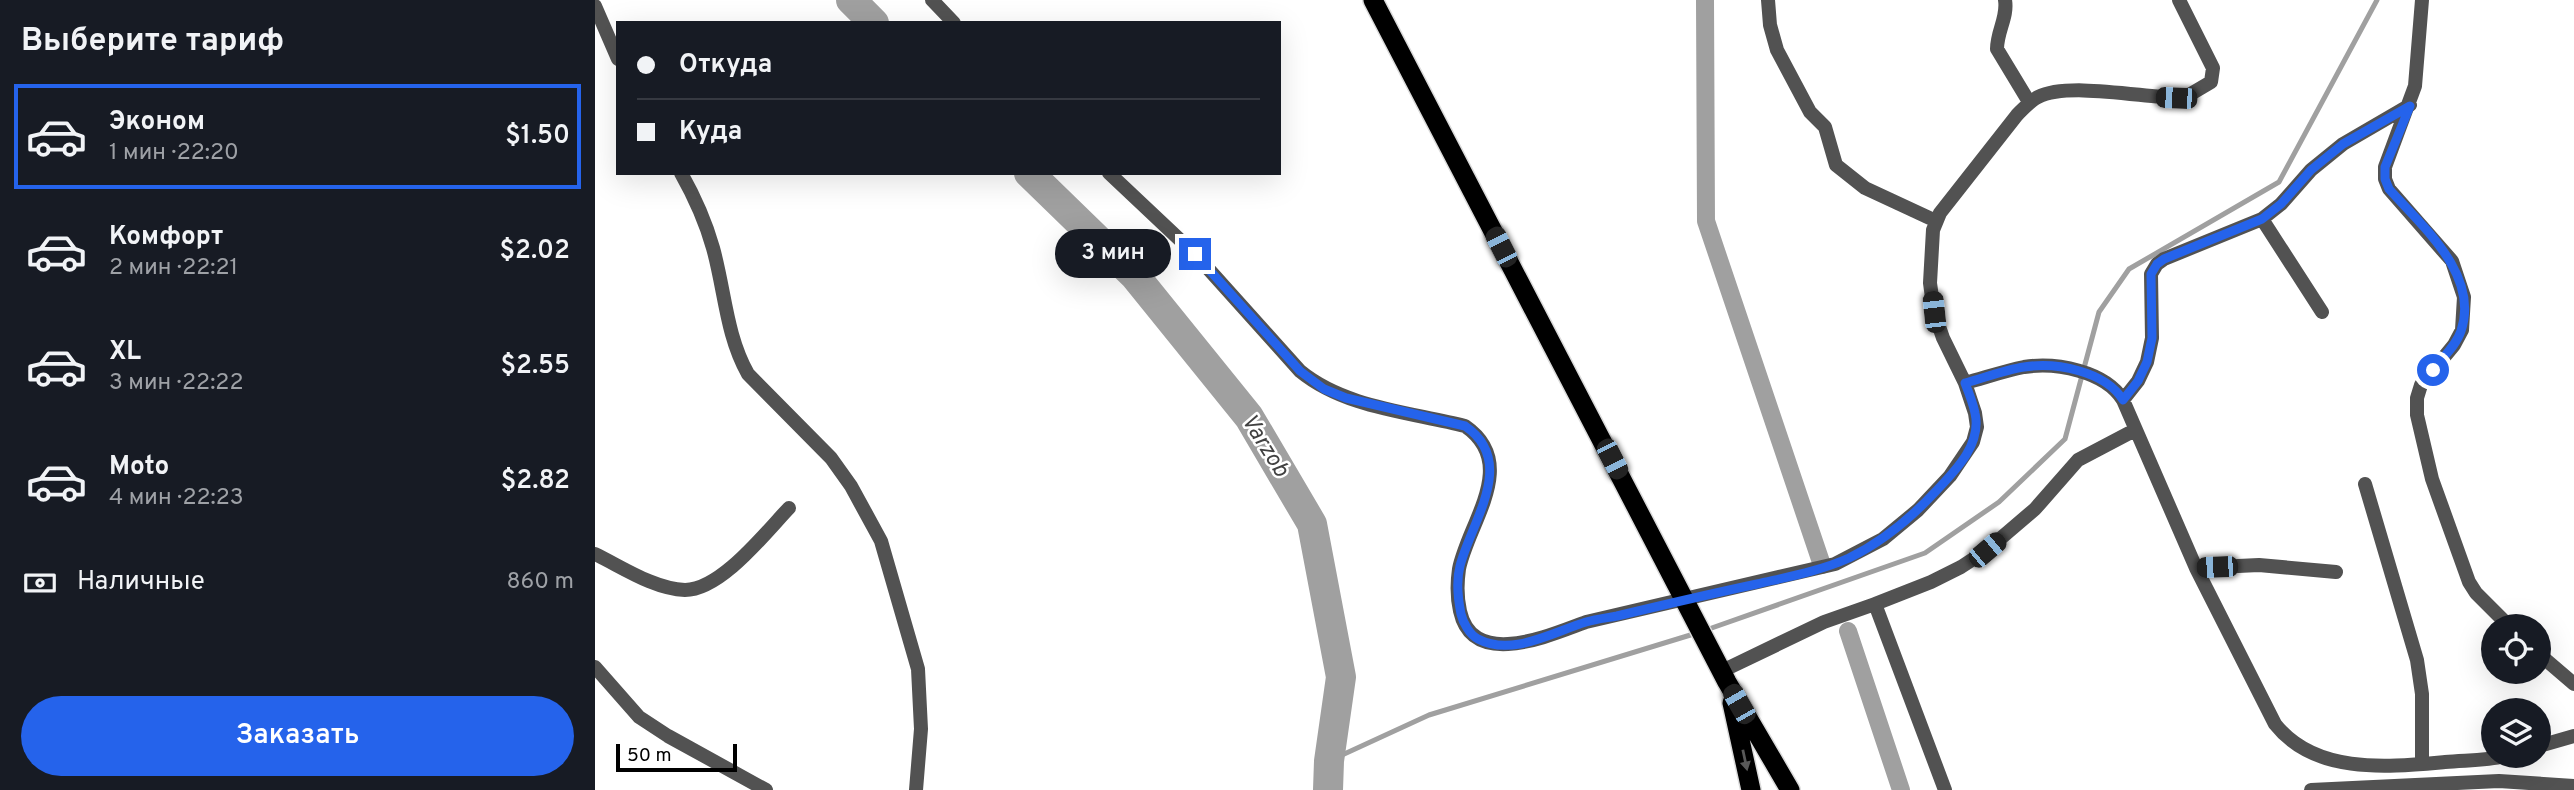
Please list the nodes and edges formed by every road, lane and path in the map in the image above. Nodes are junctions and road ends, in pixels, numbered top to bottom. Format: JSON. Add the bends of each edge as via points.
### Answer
{"nodes":[{"id":1,"x":932,"y":0,"type":"edge"},
{"id":2,"x":1373,"y":0,"type":"edge"},
{"id":3,"x":1768,"y":0,"type":"edge"},
{"id":4,"x":2005,"y":0,"type":"edge"},
{"id":5,"x":2179,"y":0,"type":"edge"},
{"id":6,"x":2422,"y":0,"type":"edge"},
{"id":7,"x":595,"y":6,"type":"edge"},
{"id":8,"x":952,"y":21,"type":"edge"},
{"id":9,"x":616,"y":54,"type":"edge"},
{"id":10,"x":2029,"y":102,"type":"junction"},
{"id":11,"x":2410,"y":106,"type":"junction"},
{"id":12,"x":682,"y":175,"type":"edge"},
{"id":13,"x":1111,"y":175,"type":"edge"},
{"id":14,"x":2262,"y":219,"type":"junction"},
{"id":15,"x":1935,"y":220,"type":"junction"},
{"id":16,"x":2322,"y":312,"type":"dead end"},
{"id":17,"x":1965,"y":383,"type":"junction"},
{"id":18,"x":2123,"y":400,"type":"junction"},
{"id":19,"x":2135,"y":430,"type":"junction"},
{"id":20,"x":2365,"y":484,"type":"dead end"},
{"id":21,"x":789,"y":508,"type":"dead end"},
{"id":22,"x":595,"y":554,"type":"edge"},
{"id":23,"x":2196,"y":568,"type":"junction"},
{"id":24,"x":2336,"y":572,"type":"dead end"},
{"id":25,"x":1875,"y":604,"type":"junction"},
{"id":26,"x":1687,"y":605,"type":"junction"},
{"id":27,"x":2497,"y":614,"type":"edge"},
{"id":28,"x":2551,"y":664,"type":"edge"},
{"id":29,"x":595,"y":667,"type":"edge"},
{"id":30,"x":1721,"y":670,"type":"junction"},
{"id":31,"x":2574,"y":684,"type":"edge"},
{"id":32,"x":2574,"y":736,"type":"edge"},
{"id":33,"x":2551,"y":743,"type":"edge"},
{"id":34,"x":2481,"y":759,"type":"edge"},
{"id":35,"x":2422,"y":764,"type":"junction"},
{"id":36,"x":2501,"y":768,"type":"edge"},
{"id":37,"x":2499,"y":781,"type":"junction"},
{"id":38,"x":2574,"y":786,"type":"edge"},
{"id":39,"x":766,"y":790,"type":"edge"},
{"id":40,"x":916,"y":790,"type":"edge"},
{"id":41,"x":1751,"y":790,"type":"edge"},
{"id":42,"x":1790,"y":790,"type":"edge"},
{"id":43,"x":1945,"y":790,"type":"edge"},
{"id":44,"x":2311,"y":790,"type":"edge"}],
"edges":[{"from":1,"to":8,"type":"street"},
{"from":2,"to":26,"type":"highway"},
{"from":3,"to":15,"type":"street","via":[[1777,50],[1810,112],[1825,128],[1836,166],[1865,188]]},
{"from":4,"to":10,"type":"street","via":[[1997,49]]},
{"from":5,"to":10,"type":"street","via":[[2213,68],[2211,82],[2189,96],[2176,98],[2074,90]]},
{"from":6,"to":11,"type":"street","via":[[2416,86]]},
{"from":7,"to":9,"type":"street"},
{"from":10,"to":15,"type":"street"},
{"from":11,"to":14,"type":"street","via":[[2343,144]]},
{"from":11,"to":27,"type":"street","via":[[2385,167],[2385,179],[2452,261],[2464,297],[2462,330],[2421,385],[2417,415],[2432,479],[2469,582]]},
{"from":12,"to":40,"type":"street","via":[[713,247],[739,358],[748,374],[831,458],[880,541],[918,669],[921,729]]},
{"from":13,"to":26,"type":"street","via":[[1195,254],[1311,380],[1346,398],[1465,426],[1480,439],[1489,463],[1489,480],[1458,585],[1462,620],[1477,639],[1510,645],[1586,622]]},
{"from":14,"to":16,"type":"street"},
{"from":14,"to":18,"type":"street","via":[[2164,259],[2153,269],[2147,362]]},
{"from":15,"to":17,"type":"street","via":[[1930,283],[1934,312]]},
{"from":17,"to":18,"type":"street","via":[[2024,367],[2047,366],[2093,375],[2115,388]]},
{"from":17,"to":26,"type":"street","via":[[1975,413],[1973,442],[1950,476],[1883,539],[1835,564]]},
{"from":18,"to":19,"type":"street"},
{"from":19,"to":23,"type":"street"},
{"from":19,"to":25,"type":"street","via":[[2078,460],[2035,509],[1987,550],[1931,582]]},
{"from":20,"to":35,"type":"street","via":[[2417,660]]},
{"from":21,"to":22,"type":"street","via":[[725,572],[696,589],[652,582]]},
{"from":23,"to":24,"type":"street","via":[[2259,565]]},
{"from":23,"to":35,"type":"street","via":[[2284,736],[2316,755],[2342,762]]},
{"from":25,"to":30,"type":"street","via":[[1824,622]]},
{"from":25,"to":43,"type":"street"},
{"from":26,"to":30,"type":"highway"},
{"from":28,"to":31,"type":"street"},
{"from":29,"to":39,"type":"street","via":[[639,717]]},
{"from":30,"to":41,"type":"highway","one_way":true},
{"from":30,"to":42,"type":"highway"},
{"from":32,"to":33,"type":"street"},
{"from":34,"to":35,"type":"street"},
{"from":36,"to":37,"type":"street"},
{"from":37,"to":38,"type":"street"},
{"from":37,"to":44,"type":"street"}]}
